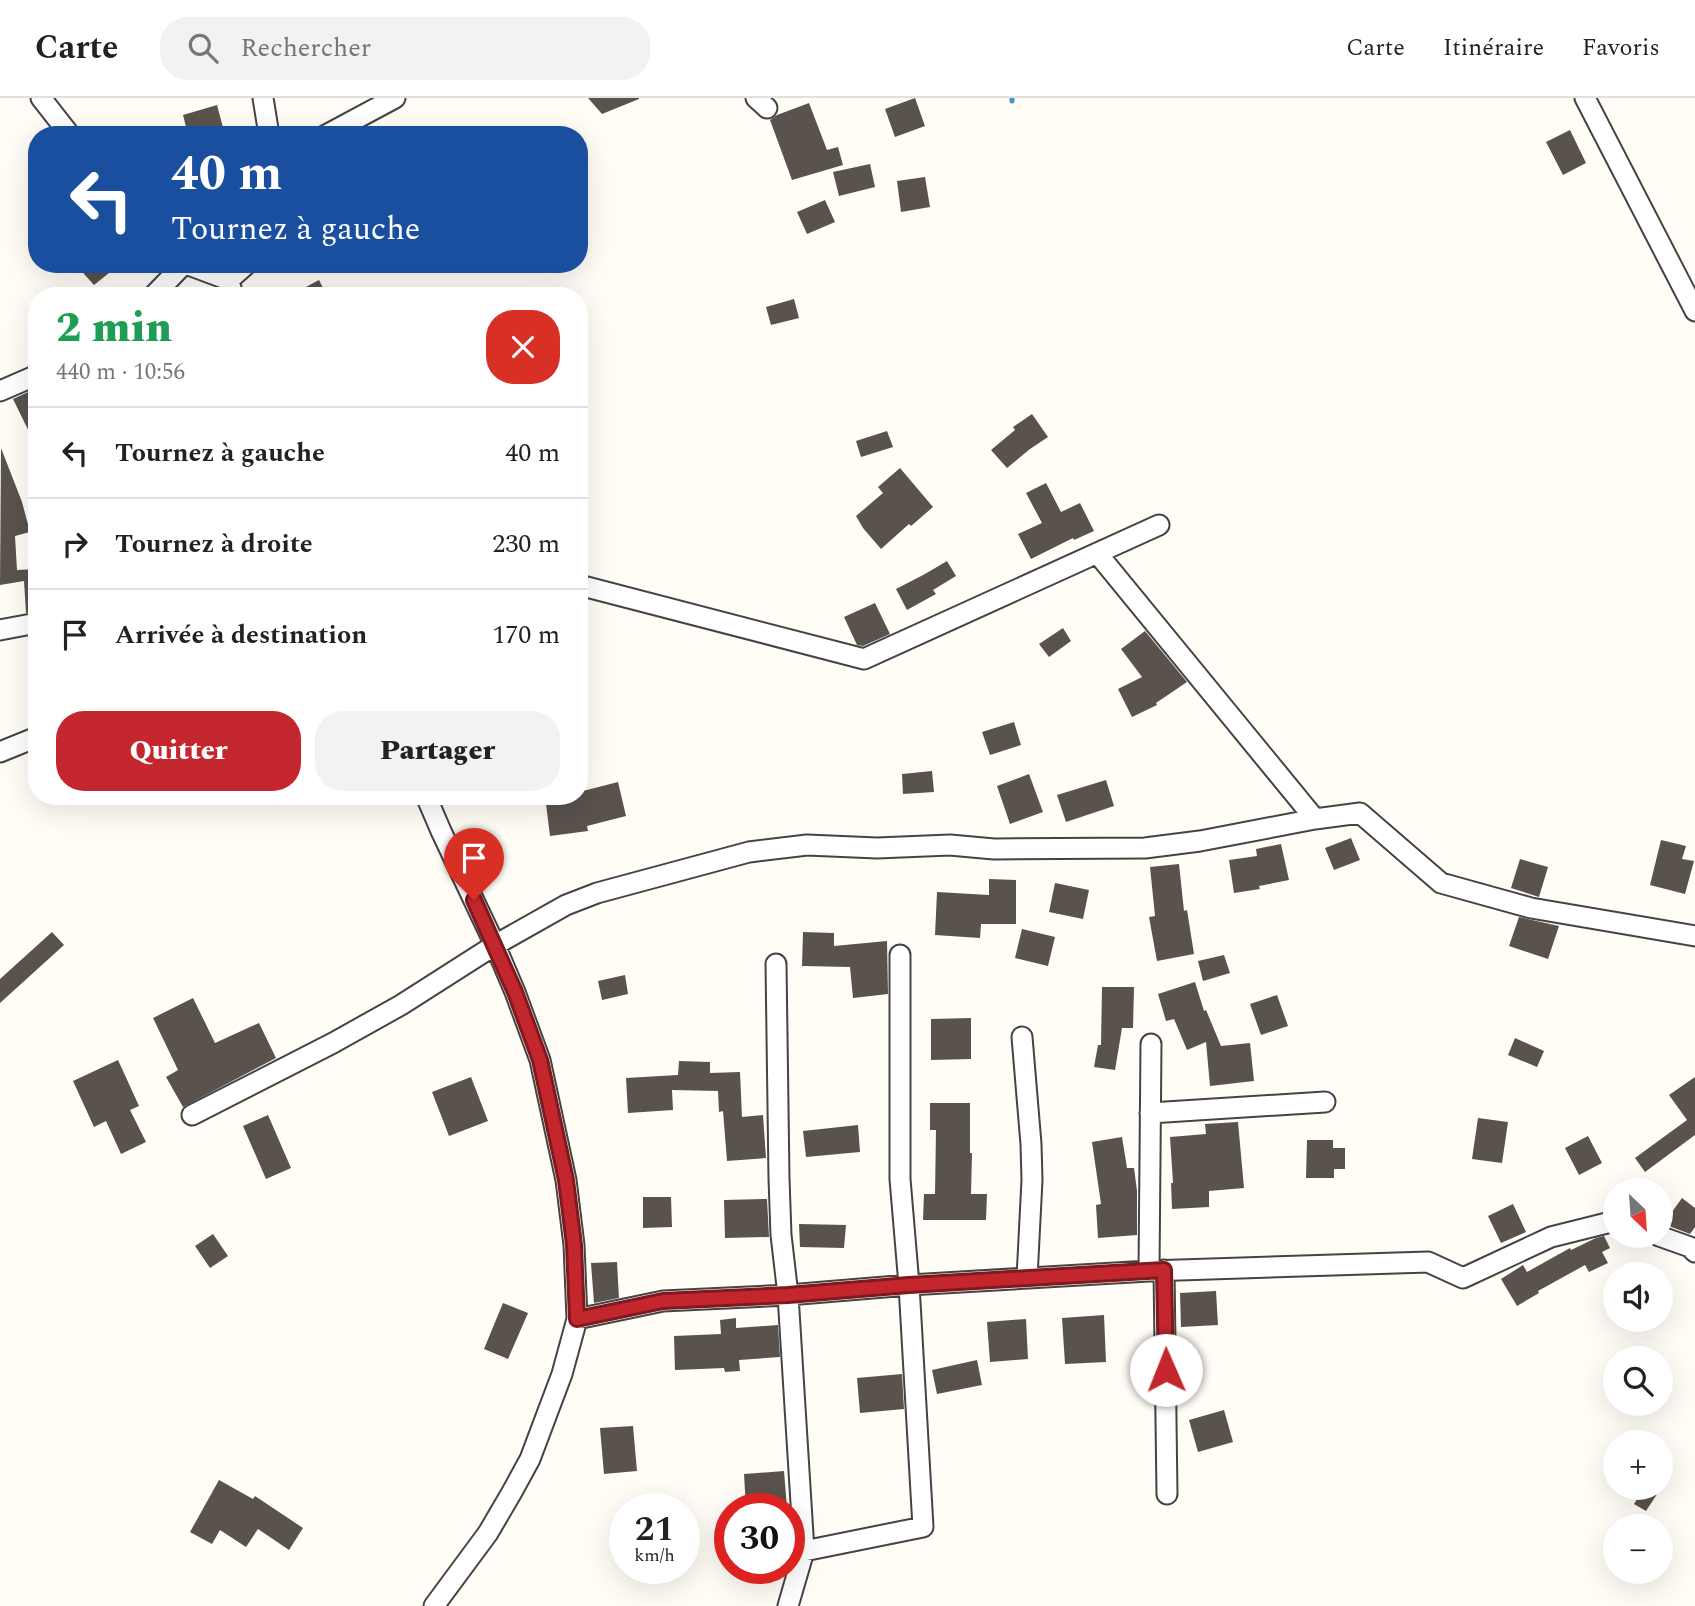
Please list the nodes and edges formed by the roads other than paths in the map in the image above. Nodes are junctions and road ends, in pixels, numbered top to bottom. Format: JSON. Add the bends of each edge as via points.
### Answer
{"nodes":[{"id":1,"x":41,"y":98,"type":"edge"},
{"id":2,"x":263,"y":98,"type":"edge"},
{"id":3,"x":395,"y":98,"type":"edge"},
{"id":4,"x":1585,"y":98,"type":"edge"},
{"id":5,"x":63,"y":126,"type":"edge"},
{"id":6,"x":268,"y":126,"type":"edge"},
{"id":7,"x":343,"y":126,"type":"edge"},
{"id":8,"x":176,"y":273,"type":"edge"},
{"id":9,"x":202,"y":273,"type":"edge"},
{"id":10,"x":162,"y":287,"type":"edge"},
{"id":11,"x":229,"y":287,"type":"edge"},
{"id":12,"x":1695,"y":311,"type":"edge"},
{"id":13,"x":28,"y":379,"type":"edge"},
{"id":14,"x":0,"y":391,"type":"edge"},
{"id":15,"x":1159,"y":526,"type":"dead end"},
{"id":16,"x":1097,"y":553,"type":"junction"},
{"id":17,"x":588,"y":587,"type":"edge"},
{"id":18,"x":28,"y":625,"type":"edge"},
{"id":19,"x":0,"y":630,"type":"edge"},
{"id":20,"x":28,"y":741,"type":"edge"},
{"id":21,"x":0,"y":752,"type":"edge"},
{"id":22,"x":430,"y":805,"type":"edge"},
{"id":23,"x":1315,"y":819,"type":"junction"},
{"id":24,"x":1695,"y":936,"type":"edge"},
{"id":25,"x":495,"y":945,"type":"junction"},
{"id":26,"x":900,"y":955,"type":"dead end"},
{"id":27,"x":776,"y":964,"type":"dead end"},
{"id":28,"x":1022,"y":1037,"type":"dead end"},
{"id":29,"x":1151,"y":1044,"type":"dead end"},
{"id":30,"x":1325,"y":1102,"type":"dead end"},
{"id":31,"x":1150,"y":1113,"type":"junction"},
{"id":32,"x":192,"y":1115,"type":"dead end"},
{"id":33,"x":1603,"y":1225,"type":"edge"},
{"id":34,"x":1673,"y":1241,"type":"edge"},
{"id":35,"x":1695,"y":1252,"type":"edge"},
{"id":36,"x":1156,"y":1270,"type":"junction"},
{"id":37,"x":1027,"y":1278,"type":"junction"},
{"id":38,"x":909,"y":1285,"type":"junction"},
{"id":39,"x":788,"y":1295,"type":"junction"},
{"id":40,"x":577,"y":1319,"type":"junction"},
{"id":41,"x":800,"y":1493,"type":"edge"},
{"id":42,"x":1167,"y":1494,"type":"dead end"},
{"id":43,"x":805,"y":1551,"type":"edge"},
{"id":44,"x":794,"y":1584,"type":"edge"},
{"id":45,"x":435,"y":1606,"type":"edge"},
{"id":46,"x":788,"y":1606,"type":"edge"}],
"edges":[{"from":1,"to":5,"type":"street"},
{"from":2,"to":6,"type":"street"},
{"from":3,"to":7,"type":"street"},
{"from":4,"to":12,"type":"street"},
{"from":8,"to":10,"type":"street"},
{"from":9,"to":11,"type":"street"},
{"from":13,"to":14,"type":"street"},
{"from":15,"to":16,"type":"street"},
{"from":16,"to":17,"type":"street","via":[[864,659]]},
{"from":16,"to":23,"type":"street"},
{"from":18,"to":19,"type":"street"},
{"from":20,"to":21,"type":"street"},
{"from":22,"to":25,"type":"street"},
{"from":23,"to":24,"type":"street","via":[[1360,813],[1441,883],[1531,908]]},
{"from":23,"to":25,"type":"street","via":[[1145,848],[807,845],[749,852],[597,893]]},
{"from":25,"to":32,"type":"street","via":[[401,1005]]},
{"from":25,"to":40,"type":"street","via":[[540,1060],[564,1167]]},
{"from":26,"to":38,"type":"street","via":[[900,1178]]},
{"from":27,"to":39,"type":"street","via":[[781,1235]]},
{"from":28,"to":37,"type":"street","via":[[1032,1181]]},
{"from":29,"to":31,"type":"street"},
{"from":30,"to":31,"type":"street"},
{"from":31,"to":36,"type":"street"},
{"from":33,"to":36,"type":"street","via":[[1551,1237],[1463,1278],[1428,1262]]},
{"from":34,"to":35,"type":"street"},
{"from":36,"to":37,"type":"street"},
{"from":36,"to":42,"type":"street"},
{"from":37,"to":38,"type":"street"},
{"from":38,"to":39,"type":"street"},
{"from":38,"to":43,"type":"street","via":[[923,1527]]},
{"from":39,"to":40,"type":"street","via":[[663,1301]]},
{"from":39,"to":41,"type":"street"},
{"from":40,"to":45,"type":"street","via":[[530,1459],[488,1533]]},
{"from":44,"to":46,"type":"street"}]}
